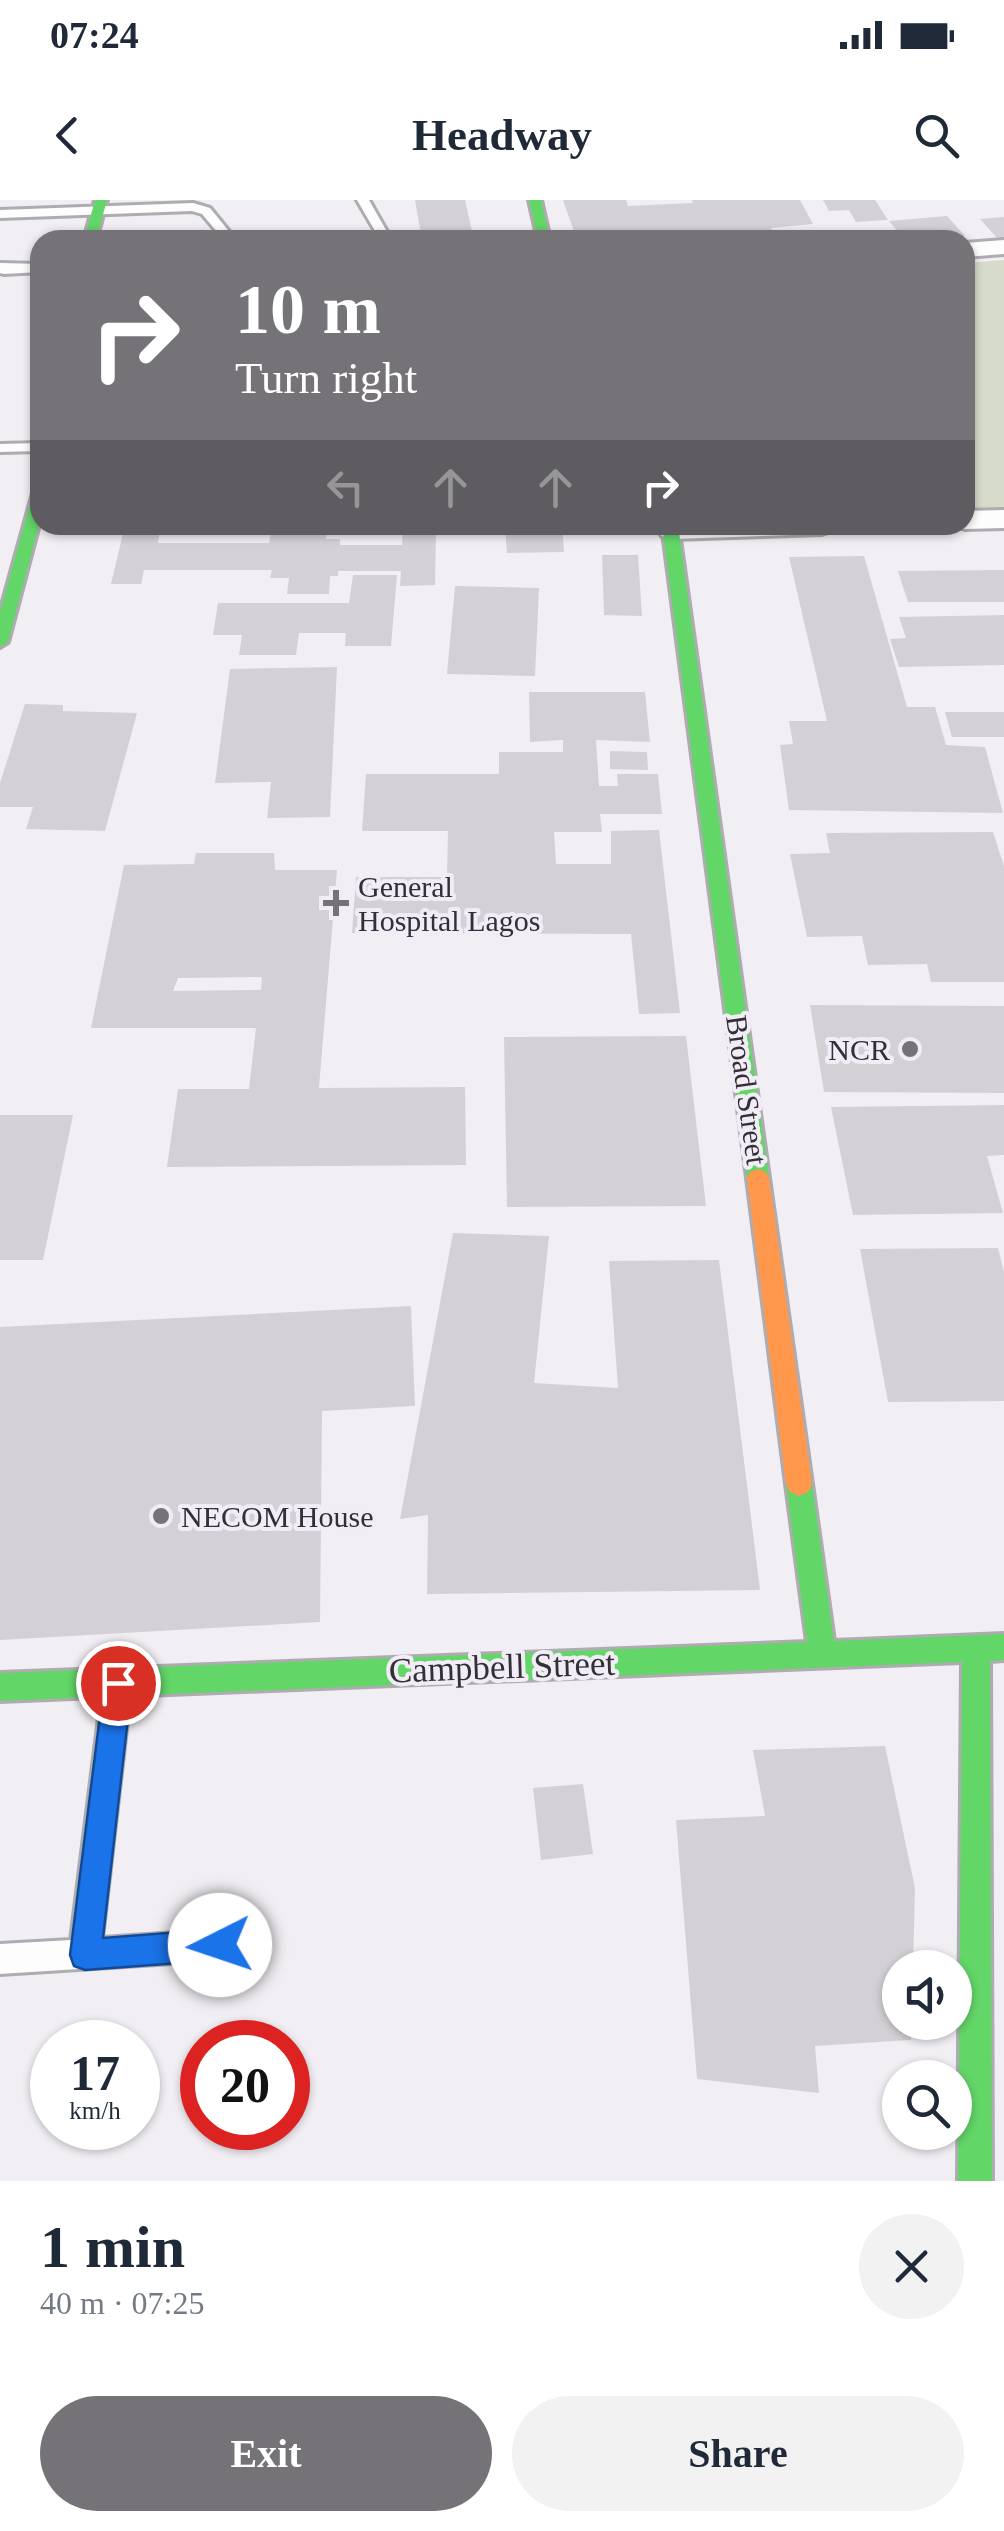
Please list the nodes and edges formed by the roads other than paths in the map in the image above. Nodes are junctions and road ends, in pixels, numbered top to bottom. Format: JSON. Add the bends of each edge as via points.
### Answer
{"nodes":[{"id":1,"x":363,"y":200,"type":"edge"},
{"id":2,"x":535,"y":200,"type":"edge"},
{"id":3,"x":100,"y":205,"type":"edge"},
{"id":4,"x":0,"y":214,"type":"edge"},
{"id":5,"x":93,"y":230,"type":"edge"},
{"id":6,"x":221,"y":230,"type":"edge"},
{"id":7,"x":380,"y":230,"type":"edge"},
{"id":8,"x":542,"y":230,"type":"edge"},
{"id":9,"x":1004,"y":246,"type":"edge"},
{"id":10,"x":975,"y":249,"type":"edge"},
{"id":11,"x":30,"y":269,"type":"edge"},
{"id":12,"x":1,"y":271,"type":"edge"},
{"id":13,"x":30,"y":447,"type":"edge"},
{"id":14,"x":0,"y":448,"type":"edge"},
{"id":15,"x":1004,"y":519,"type":"edge"},
{"id":16,"x":975,"y":520,"type":"edge"},
{"id":17,"x":30,"y":530,"type":"edge"},
{"id":18,"x":672,"y":535,"type":"edge"},
{"id":19,"x":0,"y":642,"type":"edge"},
{"id":20,"x":1004,"y":1647,"type":"edge"},
{"id":21,"x":976,"y":1648,"type":"junction"},
{"id":22,"x":822,"y":1655,"type":"junction"},
{"id":23,"x":118,"y":1683,"type":"junction"},
{"id":24,"x":0,"y":1687,"type":"edge"},
{"id":25,"x":220,"y":1945,"type":"dead end"},
{"id":26,"x":85,"y":1955,"type":"junction"},
{"id":27,"x":0,"y":1959,"type":"edge"},
{"id":28,"x":975,"y":2181,"type":"edge"}],
"edges":[{"from":1,"to":7,"type":"lane"},
{"from":2,"to":8,"type":"main road"},
{"from":3,"to":4,"type":"lane"},
{"from":3,"to":5,"type":"main road"},
{"from":3,"to":6,"type":"lane","via":[[201,208]]},
{"from":9,"to":10,"type":"street"},
{"from":11,"to":12,"type":"lane"},
{"from":13,"to":14,"type":"lane"},
{"from":15,"to":16,"type":"street"},
{"from":17,"to":19,"type":"main road"},
{"from":18,"to":22,"type":"main road","name":"Broad Street"},
{"from":20,"to":21,"type":"main road","name":"Campbell Street"},
{"from":21,"to":22,"type":"main road","name":"Campbell Street"},
{"from":21,"to":28,"type":"main road"},
{"from":22,"to":23,"type":"main road","name":"Campbell Street"},
{"from":23,"to":24,"type":"main road","name":"Campbell Street"},
{"from":23,"to":26,"type":"lane"},
{"from":25,"to":26,"type":"lane"},
{"from":26,"to":27,"type":"lane"}]}
